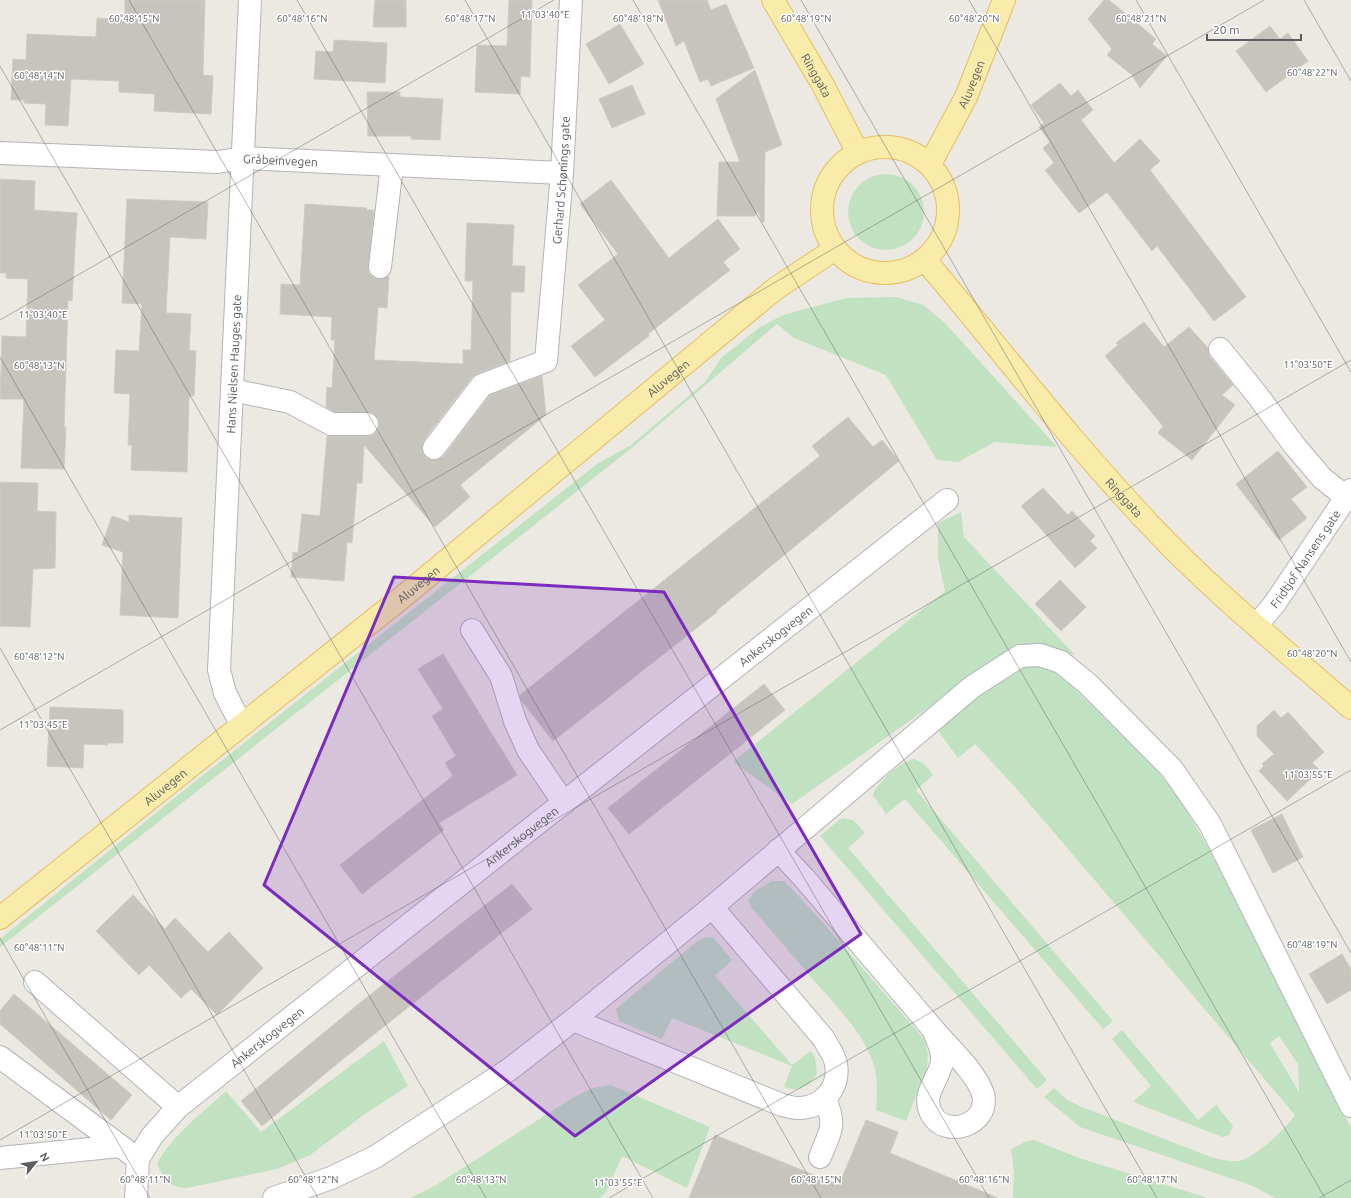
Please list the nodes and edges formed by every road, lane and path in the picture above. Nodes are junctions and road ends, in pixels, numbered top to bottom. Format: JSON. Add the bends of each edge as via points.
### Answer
{"nodes":[{"id":1,"x":250,"y":0,"type":"edge"},
{"id":2,"x":571,"y":0,"type":"edge"},
{"id":3,"x":773,"y":0,"type":"edge"},
{"id":4,"x":1004,"y":0,"type":"edge"},
{"id":5,"x":0,"y":153,"type":"edge"},
{"id":6,"x":858,"y":153,"type":"junction"},
{"id":7,"x":243,"y":158,"type":"junction"},
{"id":8,"x":930,"y":164,"type":"junction"},
{"id":9,"x":392,"y":165,"type":"junction"},
{"id":10,"x":562,"y":173,"type":"junction"},
{"id":11,"x":834,"y":249,"type":"junction"},
{"id":12,"x":925,"y":260,"type":"junction"},
{"id":13,"x":380,"y":267,"type":"dead end"},
{"id":14,"x":1220,"y":348,"type":"dead end"},
{"id":15,"x":232,"y":390,"type":"junction"},
{"id":16,"x":368,"y":424,"type":"dead end"},
{"id":17,"x":434,"y":448,"type":"dead end"},
{"id":18,"x":1349,"y":494,"type":"edge"},
{"id":19,"x":947,"y":500,"type":"dead end"},
{"id":20,"x":1257,"y":626,"type":"junction"},
{"id":21,"x":472,"y":630,"type":"dead end"},
{"id":22,"x":1351,"y":708,"type":"edge"},
{"id":23,"x":242,"y":724,"type":"junction"},
{"id":24,"x":564,"y":803,"type":"junction"},
{"id":25,"x":778,"y":850,"type":"junction"},
{"id":26,"x":712,"y":907,"type":"junction"},
{"id":27,"x":0,"y":918,"type":"edge"},
{"id":28,"x":35,"y":982,"type":"dead end"},
{"id":29,"x":573,"y":1020,"type":"junction"},
{"id":30,"x":933,"y":1029,"type":"dead end"},
{"id":31,"x":0,"y":1057,"type":"edge"},
{"id":32,"x":825,"y":1099,"type":"junction"},
{"id":33,"x":178,"y":1106,"type":"junction"},
{"id":34,"x":1351,"y":1106,"type":"edge"},
{"id":35,"x":120,"y":1146,"type":"junction"},
{"id":36,"x":820,"y":1157,"type":"dead end"},
{"id":37,"x":0,"y":1158,"type":"edge"},
{"id":38,"x":138,"y":1159,"type":"junction"},
{"id":39,"x":136,"y":1198,"type":"edge"},
{"id":40,"x":274,"y":1198,"type":"edge"}],
"edges":[{"from":1,"to":7,"type":"street","name":"Hans Nielsen Hauges gate"},
{"from":2,"to":10,"type":"street","name":"Gerhard Schønings gate"},
{"from":3,"to":6,"type":"main road","name":"Ringgata"},
{"from":4,"to":8,"type":"main road","name":"Aluvegen","via":[[966,97]]},
{"from":5,"to":7,"type":"street","name":"Gråbeinvegen","via":[[218,162]]},
{"from":6,"to":8,"type":"main road","via":[[872,148],[894,147],[911,152]]},
{"from":6,"to":11,"type":"main road","via":[[832,175],[822,202],[823,224]]},
{"from":7,"to":9,"type":"street","name":"Gråbeinvegen"},
{"from":7,"to":15,"type":"street","name":"Hans Nielsen Hauges gate"},
{"from":8,"to":12,"type":"main road","via":[[945,189],[949,211],[948,223],[940,243]]},
{"from":9,"to":10,"type":"street","name":"Gråbeinvegen"},
{"from":9,"to":13,"type":"street"},
{"from":10,"to":17,"type":"street","name":"Gerhard Schønings gate","via":[[546,361],[482,385]]},
{"from":11,"to":12,"type":"main road","via":[[851,264],[880,274],[902,272]]},
{"from":11,"to":23,"type":"main road","name":"Aluvegen","via":[[775,289],[489,526]]},
{"from":12,"to":20,"type":"main road","name":"Ringgata","via":[[1094,464],[1200,575]]},
{"from":14,"to":18,"type":"street","via":[[1322,478]]},
{"from":15,"to":16,"type":"street","via":[[290,402],[331,424]]},
{"from":15,"to":23,"type":"street","name":"Hans Nielsen Hauges gate","via":[[219,670],[225,693]]},
{"from":18,"to":20,"type":"street","name":"Fridtjof Nansens gate"},
{"from":19,"to":24,"type":"street","name":"Ankerskogvegen"},
{"from":20,"to":22,"type":"main road","name":"Ringgata"},
{"from":21,"to":24,"type":"street","via":[[501,676],[515,721],[528,750]]},
{"from":23,"to":27,"type":"main road","name":"Aluvegen"},
{"from":24,"to":33,"type":"street","name":"Ankerskogvegen"},
{"from":25,"to":26,"type":"street"},
{"from":25,"to":30,"type":"street"},
{"from":25,"to":34,"type":"street","via":[[972,687],[1020,656],[1040,655],[1061,662],[1088,684],[1172,769],[1210,824]]},
{"from":26,"to":29,"type":"street"},
{"from":26,"to":32,"type":"street","via":[[824,1039],[836,1064],[835,1082]]},
{"from":28,"to":33,"type":"street"},
{"from":29,"to":32,"type":"street","via":[[782,1105],[799,1108],[814,1106]]},
{"from":29,"to":40,"type":"street","via":[[510,1069],[375,1157],[331,1178]]},
{"from":31,"to":35,"type":"street"},
{"from":32,"to":36,"type":"street","via":[[833,1126]]},
{"from":33,"to":38,"type":"street","name":"Ankerskogvegen","via":[[152,1136]]},
{"from":35,"to":37,"type":"street"},
{"from":35,"to":38,"type":"street"},
{"from":38,"to":39,"type":"street","name":"Ankerskogvegen"}]}
